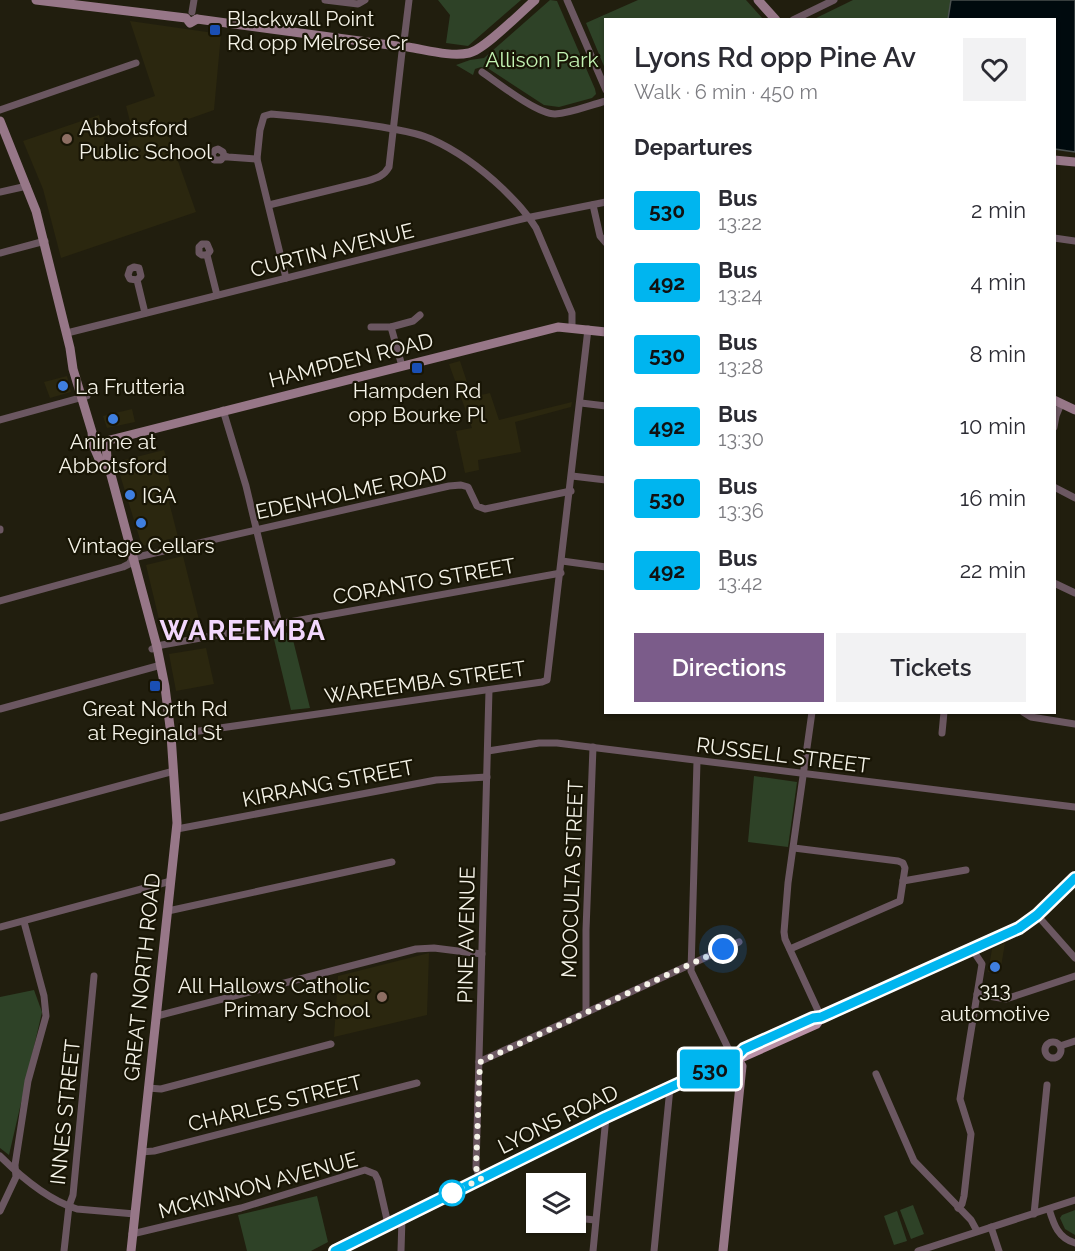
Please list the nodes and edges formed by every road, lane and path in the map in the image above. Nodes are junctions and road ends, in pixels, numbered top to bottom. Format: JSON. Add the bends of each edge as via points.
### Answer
{"nodes":[{"id":1,"x":36,"y":0,"type":"edge"},
{"id":2,"x":194,"y":0,"type":"edge"},
{"id":3,"x":325,"y":0,"type":"edge"},
{"id":4,"x":364,"y":0,"type":"edge"},
{"id":5,"x":409,"y":0,"type":"edge"},
{"id":6,"x":535,"y":0,"type":"edge"},
{"id":7,"x":567,"y":0,"type":"edge"},
{"id":8,"x":758,"y":0,"type":"edge"},
{"id":9,"x":834,"y":0,"type":"edge"},
{"id":10,"x":192,"y":16,"type":"junction"},
{"id":11,"x":774,"y":18,"type":"edge"},
{"id":12,"x":797,"y":18,"type":"edge"},
{"id":13,"x":403,"y":47,"type":"junction"},
{"id":14,"x":136,"y":63,"type":"dead end"},
{"id":15,"x":482,"y":72,"type":"dead end"},
{"id":16,"x":604,"y":85,"type":"edge"},
{"id":17,"x":604,"y":102,"type":"edge"},
{"id":18,"x":0,"y":110,"type":"edge"},
{"id":19,"x":0,"y":121,"type":"edge"},
{"id":20,"x":393,"y":129,"type":"junction"},
{"id":21,"x":224,"y":156,"type":"dead end"},
{"id":22,"x":257,"y":159,"type":"junction"},
{"id":23,"x":1056,"y":160,"type":"edge"},
{"id":24,"x":1075,"y":162,"type":"edge"},
{"id":25,"x":27,"y":186,"type":"junction"},
{"id":26,"x":0,"y":192,"type":"edge"},
{"id":27,"x":604,"y":202,"type":"edge"},
{"id":28,"x":269,"y":205,"type":"junction"},
{"id":29,"x":593,"y":205,"type":"junction"},
{"id":30,"x":530,"y":218,"type":"junction"},
{"id":31,"x":1056,"y":238,"type":"edge"},
{"id":32,"x":604,"y":241,"type":"edge"},
{"id":33,"x":1075,"y":241,"type":"edge"},
{"id":34,"x":45,"y":242,"type":"junction"},
{"id":35,"x":0,"y":253,"type":"edge"},
{"id":36,"x":207,"y":255,"type":"dead end"},
{"id":37,"x":286,"y":278,"type":"junction"},
{"id":38,"x":137,"y":280,"type":"dead end"},
{"id":39,"x":217,"y":295,"type":"junction"},
{"id":40,"x":145,"y":313,"type":"junction"},
{"id":41,"x":420,"y":315,"type":"dead end"},
{"id":42,"x":371,"y":327,"type":"dead end"},
{"id":43,"x":391,"y":327,"type":"junction"},
{"id":44,"x":572,"y":327,"type":"junction"},
{"id":45,"x":588,"y":329,"type":"junction"},
{"id":46,"x":604,"y":332,"type":"edge"},
{"id":47,"x":67,"y":333,"type":"junction"},
{"id":48,"x":402,"y":366,"type":"junction"},
{"id":49,"x":84,"y":397,"type":"junction"},
{"id":50,"x":1058,"y":402,"type":"edge"},
{"id":51,"x":580,"y":403,"type":"junction"},
{"id":52,"x":604,"y":406,"type":"edge"},
{"id":53,"x":223,"y":410,"type":"junction"},
{"id":54,"x":1075,"y":410,"type":"edge"},
{"id":55,"x":1056,"y":417,"type":"edge"},
{"id":56,"x":0,"y":420,"type":"edge"},
{"id":57,"x":100,"y":442,"type":"junction"},
{"id":58,"x":572,"y":476,"type":"junction"},
{"id":59,"x":604,"y":480,"type":"edge"},
{"id":60,"x":1056,"y":489,"type":"edge"},
{"id":61,"x":571,"y":490,"type":"junction"},
{"id":62,"x":1075,"y":498,"type":"edge"},
{"id":63,"x":256,"y":529,"type":"junction"},
{"id":64,"x":131,"y":561,"type":"junction"},
{"id":65,"x":562,"y":561,"type":"junction"},
{"id":66,"x":604,"y":567,"type":"edge"},
{"id":67,"x":561,"y":573,"type":"junction"},
{"id":68,"x":1056,"y":584,"type":"edge"},
{"id":69,"x":1075,"y":593,"type":"edge"},
{"id":70,"x":0,"y":601,"type":"edge"},
{"id":71,"x":279,"y":624,"type":"junction"},
{"id":72,"x":155,"y":648,"type":"junction"},
{"id":73,"x":158,"y":666,"type":"junction"},
{"id":74,"x":489,"y":690,"type":"junction"},
{"id":75,"x":0,"y":709,"type":"edge"},
{"id":76,"x":812,"y":714,"type":"edge"},
{"id":77,"x":944,"y":714,"type":"edge"},
{"id":78,"x":1026,"y":714,"type":"edge"},
{"id":79,"x":1075,"y":724,"type":"edge"},
{"id":80,"x":942,"y":733,"type":"dead end"},
{"id":81,"x":171,"y":735,"type":"junction"},
{"id":82,"x":593,"y":747,"type":"junction"},
{"id":83,"x":488,"y":751,"type":"junction"},
{"id":84,"x":697,"y":761,"type":"junction"},
{"id":85,"x":174,"y":771,"type":"junction"},
{"id":86,"x":804,"y":775,"type":"junction"},
{"id":87,"x":487,"y":777,"type":"junction"},
{"id":88,"x":1075,"y":807,"type":"edge"},
{"id":89,"x":0,"y":819,"type":"edge"},
{"id":90,"x":177,"y":829,"type":"junction"},
{"id":91,"x":794,"y":848,"type":"junction"},
{"id":92,"x":392,"y":862,"type":"dead end"},
{"id":93,"x":966,"y":870,"type":"dead end"},
{"id":94,"x":1075,"y":878,"type":"edge"},
{"id":95,"x":171,"y":881,"type":"junction"},
{"id":96,"x":903,"y":881,"type":"junction"},
{"id":97,"x":168,"y":911,"type":"junction"},
{"id":98,"x":1037,"y":915,"type":"junction"},
{"id":99,"x":24,"y":922,"type":"junction"},
{"id":100,"x":0,"y":927,"type":"edge"},
{"id":101,"x":739,"y":942,"type":"dead end"},
{"id":102,"x":972,"y":949,"type":"junction"},
{"id":103,"x":790,"y":950,"type":"junction"},
{"id":104,"x":482,"y":954,"type":"junction"},
{"id":105,"x":1075,"y":958,"type":"edge"},
{"id":106,"x":690,"y":963,"type":"junction"},
{"id":107,"x":94,"y":976,"type":"dead end"},
{"id":108,"x":1075,"y":976,"type":"edge"},
{"id":109,"x":977,"y":994,"type":"junction"},
{"id":110,"x":586,"y":1011,"type":"junction"},
{"id":111,"x":156,"y":1016,"type":"junction"},
{"id":112,"x":821,"y":1017,"type":"junction"},
{"id":113,"x":1075,"y":1041,"type":"edge"},
{"id":114,"x":331,"y":1044,"type":"dead end"},
{"id":115,"x":1060,"y":1046,"type":"dead end"},
{"id":116,"x":736,"y":1057,"type":"junction"},
{"id":117,"x":480,"y":1062,"type":"junction"},
{"id":118,"x":876,"y":1074,"type":"dead end"},
{"id":119,"x":417,"y":1083,"type":"dead end"},
{"id":120,"x":1047,"y":1085,"type":"dead end"},
{"id":121,"x":148,"y":1088,"type":"junction"},
{"id":122,"x":670,"y":1088,"type":"junction"},
{"id":123,"x":606,"y":1117,"type":"junction"},
{"id":124,"x":141,"y":1152,"type":"junction"},
{"id":125,"x":0,"y":1156,"type":"edge"},
{"id":126,"x":15,"y":1171,"type":"junction"},
{"id":127,"x":481,"y":1179,"type":"junction"},
{"id":128,"x":1075,"y":1200,"type":"edge"},
{"id":129,"x":69,"y":1206,"type":"junction"},
{"id":130,"x":958,"y":1208,"type":"junction"},
{"id":131,"x":1049,"y":1209,"type":"junction"},
{"id":132,"x":0,"y":1211,"type":"edge"},
{"id":133,"x":135,"y":1214,"type":"junction"},
{"id":134,"x":1034,"y":1214,"type":"junction"},
{"id":135,"x":402,"y":1218,"type":"junction"},
{"id":136,"x":586,"y":1219,"type":"edge"},
{"id":137,"x":595,"y":1220,"type":"junction"},
{"id":138,"x":388,"y":1224,"type":"junction"},
{"id":139,"x":991,"y":1227,"type":"junction"},
{"id":140,"x":977,"y":1232,"type":"junction"},
{"id":141,"x":132,"y":1234,"type":"junction"},
{"id":142,"x":1075,"y":1243,"type":"edge"},
{"id":143,"x":64,"y":1251,"type":"edge"},
{"id":144,"x":131,"y":1251,"type":"edge"},
{"id":145,"x":335,"y":1251,"type":"edge"},
{"id":146,"x":400,"y":1251,"type":"edge"},
{"id":147,"x":593,"y":1251,"type":"edge"},
{"id":148,"x":654,"y":1251,"type":"edge"},
{"id":149,"x":723,"y":1251,"type":"edge"},
{"id":150,"x":918,"y":1251,"type":"edge"},
{"id":151,"x":999,"y":1251,"type":"edge"}],
"edges":[{"from":1,"to":10,"type":"main road"},
{"from":2,"to":10,"type":"street"},
{"from":3,"to":4,"type":"street","via":[[358,4]]},
{"from":5,"to":13,"type":"street"},
{"from":6,"to":13,"type":"main road","via":[[473,52],[458,54]]},
{"from":7,"to":16,"type":"street"},
{"from":8,"to":11,"type":"main road"},
{"from":9,"to":12,"type":"street"},
{"from":10,"to":13,"type":"main road"},
{"from":13,"to":20,"type":"street"},
{"from":14,"to":18,"type":"street"},
{"from":15,"to":17,"type":"street","via":[[552,114]]},
{"from":19,"to":25,"type":"main road","name":"GREAT NORTH ROAD"},
{"from":20,"to":22,"type":"street","via":[[272,114],[264,116],[261,124]]},
{"from":20,"to":28,"type":"street","via":[[389,167],[380,177]]},
{"from":20,"to":30,"type":"street","via":[[424,136],[453,150],[485,172]]},
{"from":21,"to":22,"type":"street"},
{"from":22,"to":28,"type":"street"},
{"from":23,"to":24,"type":"main road"},
{"from":25,"to":26,"type":"street"},
{"from":25,"to":34,"type":"main road","name":"GREAT NORTH ROAD"},
{"from":27,"to":29,"type":"street","name":"CURTIN AVENUE"},
{"from":28,"to":37,"type":"street"},
{"from":29,"to":30,"type":"street","name":"CURTIN AVENUE"},
{"from":29,"to":32,"type":"street"},
{"from":30,"to":37,"type":"street","name":"CURTIN AVENUE"},
{"from":30,"to":44,"type":"street","via":[[573,313]]},
{"from":31,"to":33,"type":"street"},
{"from":34,"to":35,"type":"street"},
{"from":34,"to":47,"type":"main road","name":"GREAT NORTH ROAD"},
{"from":36,"to":39,"type":"street"},
{"from":37,"to":39,"type":"street","name":"CURTIN AVENUE"},
{"from":38,"to":40,"type":"street"},
{"from":39,"to":40,"type":"street","name":"CURTIN AVENUE"},
{"from":40,"to":47,"type":"street","name":"CURTIN AVENUE"},
{"from":41,"to":43,"type":"street"},
{"from":42,"to":43,"type":"street"},
{"from":43,"to":48,"type":"street"},
{"from":44,"to":45,"type":"main road","name":"HAMPDEN ROAD"},
{"from":44,"to":48,"type":"main road","name":"HAMPDEN ROAD","via":[[558,327]]},
{"from":45,"to":46,"type":"main road","name":"HAMPDEN ROAD"},
{"from":45,"to":51,"type":"street","name":"WAREEMBA STREET"},
{"from":47,"to":49,"type":"main road","name":"GREAT NORTH ROAD","via":[[73,369]]},
{"from":48,"to":53,"type":"main road","name":"HAMPDEN ROAD"},
{"from":49,"to":56,"type":"street"},
{"from":49,"to":57,"type":"main road","name":"GREAT NORTH ROAD"},
{"from":50,"to":54,"type":"main road"},
{"from":50,"to":55,"type":"street"},
{"from":51,"to":52,"type":"street"},
{"from":51,"to":58,"type":"street","name":"WAREEMBA STREET"},
{"from":53,"to":57,"type":"main road","name":"HAMPDEN ROAD"},
{"from":53,"to":63,"type":"street"},
{"from":57,"to":64,"type":"main road","name":"GREAT NORTH ROAD"},
{"from":58,"to":59,"type":"street"},
{"from":58,"to":61,"type":"street","name":"WAREEMBA STREET"},
{"from":60,"to":62,"type":"street"},
{"from":61,"to":63,"type":"street","name":"EDENHOLME ROAD","via":[[482,509],[468,487],[454,484]]},
{"from":61,"to":65,"type":"street","name":"WAREEMBA STREET"},
{"from":63,"to":64,"type":"street","name":"EDENHOLME ROAD"},
{"from":63,"to":71,"type":"street"},
{"from":64,"to":70,"type":"street","name":"EDENHOLME ROAD"},
{"from":64,"to":72,"type":"main road","name":"GREAT NORTH ROAD"},
{"from":65,"to":66,"type":"street"},
{"from":65,"to":67,"type":"street","name":"WAREEMBA STREET"},
{"from":67,"to":71,"type":"street","name":"CORANTO STREET"},
{"from":67,"to":74,"type":"street","name":"WAREEMBA STREET","via":[[547,680]]},
{"from":68,"to":69,"type":"street"},
{"from":71,"to":72,"type":"street","name":"CORANTO STREET"},
{"from":72,"to":73,"type":"main road","name":"GREAT NORTH ROAD"},
{"from":73,"to":75,"type":"street"},
{"from":73,"to":81,"type":"main road","name":"GREAT NORTH ROAD"},
{"from":74,"to":81,"type":"street","name":"WAREEMBA STREET"},
{"from":74,"to":83,"type":"street","name":"PINE AVENUE"},
{"from":76,"to":86,"type":"street"},
{"from":77,"to":80,"type":"street"},
{"from":78,"to":79,"type":"street"},
{"from":81,"to":85,"type":"main road","name":"GREAT NORTH ROAD"},
{"from":82,"to":83,"type":"street","name":"RUSSELL STREET","via":[[546,742]]},
{"from":82,"to":84,"type":"street","name":"RUSSELL STREET"},
{"from":82,"to":110,"type":"street","name":"MOOCULTA STREET"},
{"from":83,"to":87,"type":"street","name":"PINE AVENUE"},
{"from":84,"to":86,"type":"street","name":"RUSSELL STREET"},
{"from":84,"to":106,"type":"street"},
{"from":85,"to":89,"type":"street"},
{"from":85,"to":90,"type":"main road","name":"GREAT NORTH ROAD"},
{"from":86,"to":88,"type":"street","name":"RUSSELL STREET"},
{"from":86,"to":91,"type":"street"},
{"from":87,"to":90,"type":"street","name":"KIRRANG STREET","via":[[436,780]]},
{"from":87,"to":104,"type":"street","name":"PINE AVENUE"},
{"from":90,"to":95,"type":"main road","name":"GREAT NORTH ROAD"},
{"from":91,"to":96,"type":"street","via":[[898,861],[905,868]]},
{"from":91,"to":103,"type":"street","via":[[784,932]]},
{"from":92,"to":97,"type":"street"},
{"from":93,"to":96,"type":"street"},
{"from":94,"to":98,"type":"main road","name":"LYONS ROAD"},
{"from":95,"to":97,"type":"main road","name":"GREAT NORTH ROAD"},
{"from":95,"to":99,"type":"street"},
{"from":96,"to":103,"type":"street","via":[[900,901]]},
{"from":97,"to":111,"type":"main road","name":"GREAT NORTH ROAD"},
{"from":98,"to":102,"type":"main road","name":"LYONS ROAD","via":[[1019,928]]},
{"from":98,"to":105,"type":"street"},
{"from":99,"to":100,"type":"street"},
{"from":99,"to":126,"type":"street","via":[[46,1016],[28,1080]]},
{"from":101,"to":106,"type":"street"},
{"from":102,"to":109,"type":"street","via":[[982,964]]},
{"from":102,"to":112,"type":"main road","name":"LYONS ROAD"},
{"from":103,"to":112,"type":"street"},
{"from":104,"to":111,"type":"street","via":[[417,949]]},
{"from":104,"to":117,"type":"street","name":"PINE AVENUE"},
{"from":106,"to":110,"type":"street"},
{"from":106,"to":116,"type":"street","via":[[728,1048]]},
{"from":107,"to":129,"type":"street","name":"INNES STREET"},
{"from":108,"to":109,"type":"street","via":[[1006,999]]},
{"from":109,"to":130,"type":"street","via":[[960,1099],[971,1134],[964,1196]]},
{"from":110,"to":117,"type":"street"},
{"from":111,"to":121,"type":"main road","name":"GREAT NORTH ROAD"},
{"from":112,"to":116,"type":"main road","name":"LYONS ROAD","via":[[816,1024]]},
{"from":113,"to":115,"type":"street"},
{"from":114,"to":121,"type":"street","via":[[161,1089]]},
{"from":116,"to":122,"type":"main road","name":"LYONS ROAD"},
{"from":116,"to":149,"type":"main road","via":[[742,1066]]},
{"from":117,"to":127,"type":"street","name":"PINE AVENUE","via":[[476,1168]]},
{"from":118,"to":130,"type":"street","via":[[914,1161]]},
{"from":119,"to":124,"type":"street","name":"CHARLES STREET"},
{"from":120,"to":134,"type":"street"},
{"from":121,"to":124,"type":"main road","name":"GREAT NORTH ROAD"},
{"from":122,"to":123,"type":"main road","name":"LYONS ROAD"},
{"from":122,"to":148,"type":"street"},
{"from":123,"to":127,"type":"main road","name":"LYONS ROAD"},
{"from":123,"to":137,"type":"street"},
{"from":124,"to":133,"type":"main road","name":"GREAT NORTH ROAD"},
{"from":125,"to":126,"type":"street"},
{"from":126,"to":129,"type":"street"},
{"from":126,"to":132,"type":"street","via":[[16,1177]]},
{"from":127,"to":135,"type":"main road","name":"LYONS ROAD"},
{"from":128,"to":131,"type":"street"},
{"from":129,"to":133,"type":"street"},
{"from":129,"to":143,"type":"street","name":"INNES STREET"},
{"from":130,"to":140,"type":"street"},
{"from":131,"to":134,"type":"street"},
{"from":131,"to":142,"type":"street","via":[[1060,1236]]},
{"from":133,"to":141,"type":"main road","name":"GREAT NORTH ROAD"},
{"from":134,"to":139,"type":"street"},
{"from":135,"to":138,"type":"main road","name":"LYONS ROAD"},
{"from":135,"to":146,"type":"street"},
{"from":136,"to":137,"type":"street"},
{"from":137,"to":147,"type":"street"},
{"from":138,"to":141,"type":"street","name":"MCKINNON AVENUE","via":[[378,1180],[365,1170],[241,1208]]},
{"from":138,"to":145,"type":"main road","name":"LYONS ROAD"},
{"from":139,"to":140,"type":"street"},
{"from":139,"to":151,"type":"street"},
{"from":140,"to":150,"type":"street"},
{"from":141,"to":144,"type":"main road","name":"GREAT NORTH ROAD"}]}
